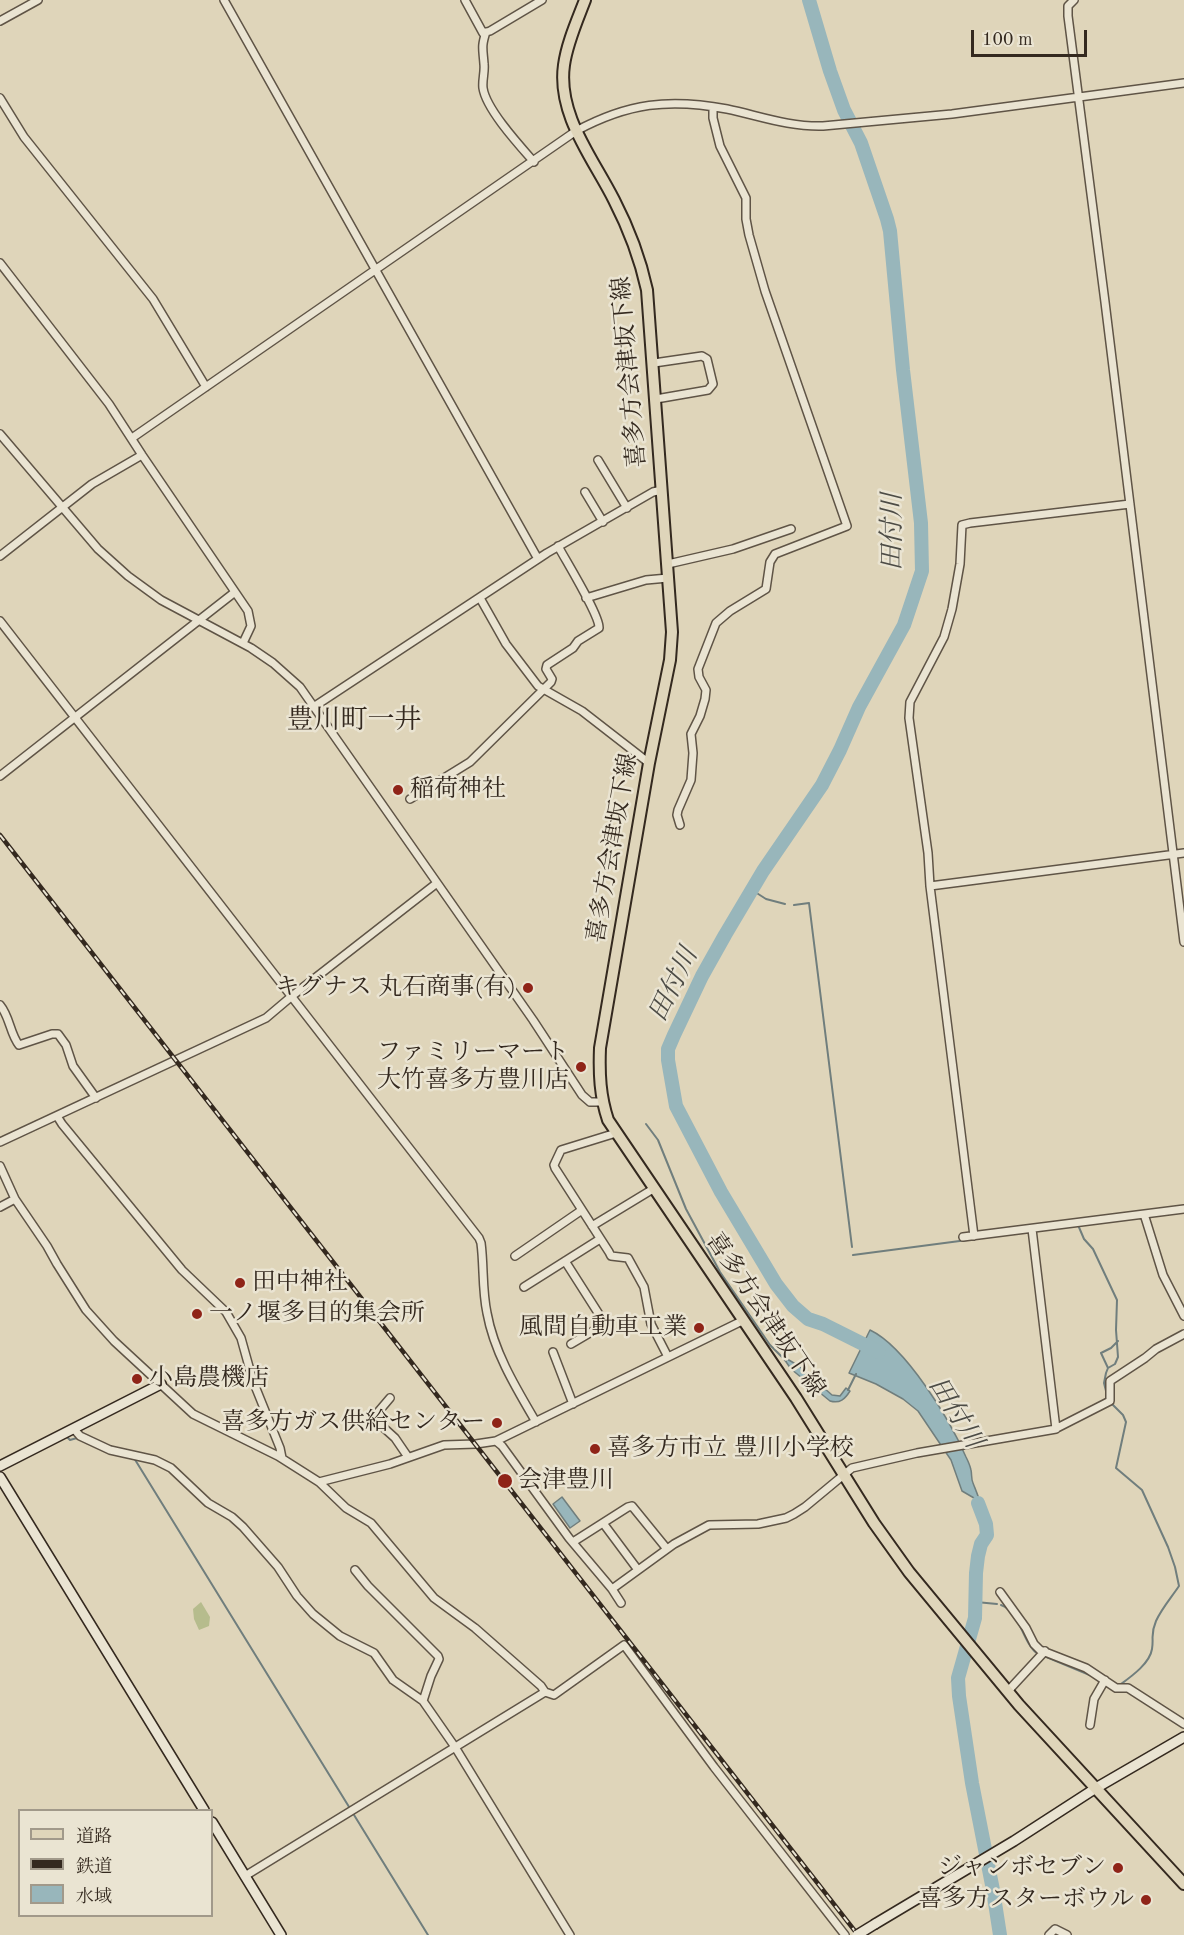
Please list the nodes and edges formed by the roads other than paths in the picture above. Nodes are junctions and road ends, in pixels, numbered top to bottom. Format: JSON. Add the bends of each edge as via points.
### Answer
{"nodes":[{"id":1,"x":38,"y":0,"type":"edge"},
{"id":2,"x":224,"y":0,"type":"edge"},
{"id":3,"x":465,"y":0,"type":"edge"},
{"id":4,"x":542,"y":0,"type":"edge"},
{"id":5,"x":585,"y":0,"type":"edge"},
{"id":6,"x":1074,"y":0,"type":"edge"},
{"id":7,"x":0,"y":21,"type":"edge"},
{"id":8,"x":486,"y":32,"type":"junction"},
{"id":9,"x":1184,"y":83,"type":"edge"},
{"id":10,"x":1078,"y":97,"type":"junction"},
{"id":11,"x":0,"y":98,"type":"edge"},
{"id":12,"x":713,"y":107,"type":"junction"},
{"id":13,"x":576,"y":131,"type":"junction"},
{"id":14,"x":534,"y":162,"type":"junction"},
{"id":15,"x":0,"y":263,"type":"edge"},
{"id":16,"x":375,"y":271,"type":"junction"},
{"id":17,"x":654,"y":363,"type":"junction"},
{"id":18,"x":206,"y":387,"type":"junction"},
{"id":19,"x":656,"y":399,"type":"junction"},
{"id":20,"x":0,"y":434,"type":"edge"},
{"id":21,"x":132,"y":438,"type":"junction"},
{"id":22,"x":142,"y":456,"type":"junction"},
{"id":23,"x":598,"y":460,"type":"dead end"},
{"id":24,"x":662,"y":490,"type":"junction"},
{"id":25,"x":585,"y":492,"type":"dead end"},
{"id":26,"x":1130,"y":504,"type":"junction"},
{"id":27,"x":63,"y":507,"type":"junction"},
{"id":28,"x":627,"y":508,"type":"junction"},
{"id":29,"x":603,"y":522,"type":"junction"},
{"id":30,"x":791,"y":529,"type":"dead end"},
{"id":31,"x":558,"y":546,"type":"junction"},
{"id":32,"x":0,"y":556,"type":"edge"},
{"id":33,"x":538,"y":560,"type":"junction"},
{"id":34,"x":668,"y":564,"type":"junction"},
{"id":35,"x":669,"y":578,"type":"junction"},
{"id":36,"x":235,"y":592,"type":"junction"},
{"id":37,"x":480,"y":598,"type":"junction"},
{"id":38,"x":586,"y":598,"type":"junction"},
{"id":39,"x":200,"y":619,"type":"junction"},
{"id":40,"x":0,"y":621,"type":"edge"},
{"id":41,"x":243,"y":643,"type":"junction"},
{"id":42,"x":543,"y":690,"type":"junction"},
{"id":43,"x":315,"y":706,"type":"junction"},
{"id":44,"x":73,"y":717,"type":"junction"},
{"id":45,"x":649,"y":763,"type":"junction"},
{"id":46,"x":0,"y":776,"type":"edge"},
{"id":47,"x":410,"y":799,"type":"dead end"},
{"id":48,"x":680,"y":825,"type":"dead end"},
{"id":49,"x":1184,"y":853,"type":"edge"},
{"id":50,"x":1173,"y":855,"type":"junction"},
{"id":51,"x":437,"y":883,"type":"junction"},
{"id":52,"x":930,"y":886,"type":"junction"},
{"id":53,"x":1184,"y":942,"type":"edge"},
{"id":54,"x":292,"y":996,"type":"junction"},
{"id":55,"x":0,"y":1005,"type":"edge"},
{"id":56,"x":96,"y":1098,"type":"junction"},
{"id":57,"x":602,"y":1101,"type":"junction"},
{"id":58,"x":57,"y":1116,"type":"junction"},
{"id":59,"x":616,"y":1133,"type":"junction"},
{"id":60,"x":0,"y":1142,"type":"edge"},
{"id":61,"x":0,"y":1166,"type":"edge"},
{"id":62,"x":653,"y":1189,"type":"junction"},
{"id":63,"x":15,"y":1199,"type":"junction"},
{"id":64,"x":0,"y":1208,"type":"edge"},
{"id":65,"x":1184,"y":1209,"type":"edge"},
{"id":66,"x":582,"y":1210,"type":"junction"},
{"id":67,"x":1144,"y":1215,"type":"junction"},
{"id":68,"x":592,"y":1226,"type":"junction"},
{"id":69,"x":1032,"y":1229,"type":"junction"},
{"id":70,"x":974,"y":1236,"type":"junction"},
{"id":71,"x":963,"y":1237,"type":"dead end"},
{"id":72,"x":600,"y":1239,"type":"junction"},
{"id":73,"x":515,"y":1256,"type":"dead end"},
{"id":74,"x":565,"y":1261,"type":"junction"},
{"id":75,"x":524,"y":1287,"type":"dead end"},
{"id":76,"x":1183,"y":1312,"type":"edge"},
{"id":77,"x":744,"y":1320,"type":"junction"},
{"id":78,"x":1184,"y":1334,"type":"edge"},
{"id":79,"x":571,"y":1344,"type":"dead end"},
{"id":80,"x":553,"y":1352,"type":"dead end"},
{"id":81,"x":668,"y":1357,"type":"junction"},
{"id":82,"x":161,"y":1384,"type":"junction"},
{"id":83,"x":390,"y":1398,"type":"dead end"},
{"id":84,"x":573,"y":1404,"type":"junction"},
{"id":85,"x":536,"y":1422,"type":"junction"},
{"id":86,"x":1057,"y":1428,"type":"junction"},
{"id":87,"x":74,"y":1429,"type":"junction"},
{"id":88,"x":496,"y":1441,"type":"junction"},
{"id":89,"x":408,"y":1457,"type":"junction"},
{"id":90,"x":282,"y":1458,"type":"junction"},
{"id":91,"x":0,"y":1466,"type":"edge"},
{"id":92,"x":844,"y":1475,"type":"junction"},
{"id":93,"x":0,"y":1478,"type":"edge"},
{"id":94,"x":319,"y":1482,"type":"junction"},
{"id":95,"x":603,"y":1523,"type":"junction"},
{"id":96,"x":573,"y":1542,"type":"junction"},
{"id":97,"x":667,"y":1549,"type":"junction"},
{"id":98,"x":355,"y":1570,"type":"dead end"},
{"id":99,"x":638,"y":1570,"type":"junction"},
{"id":100,"x":612,"y":1589,"type":"junction"},
{"id":101,"x":1000,"y":1592,"type":"dead end"},
{"id":102,"x":621,"y":1603,"type":"dead end"},
{"id":103,"x":1044,"y":1651,"type":"junction"},
{"id":104,"x":1105,"y":1680,"type":"junction"},
{"id":105,"x":1008,"y":1691,"type":"junction"},
{"id":106,"x":545,"y":1692,"type":"junction"},
{"id":107,"x":423,"y":1701,"type":"junction"},
{"id":108,"x":1184,"y":1724,"type":"edge"},
{"id":109,"x":1090,"y":1725,"type":"dead end"},
{"id":110,"x":1184,"y":1737,"type":"edge"},
{"id":111,"x":455,"y":1747,"type":"junction"},
{"id":112,"x":1096,"y":1788,"type":"junction"},
{"id":113,"x":203,"y":1809,"type":"edge"},
{"id":114,"x":213,"y":1824,"type":"edge"},
{"id":115,"x":245,"y":1876,"type":"junction"},
{"id":116,"x":1184,"y":1884,"type":"edge"},
{"id":117,"x":281,"y":1935,"type":"edge"},
{"id":118,"x":570,"y":1935,"type":"edge"},
{"id":119,"x":845,"y":1935,"type":"edge"},
{"id":120,"x":857,"y":1935,"type":"edge"},
{"id":121,"x":1049,"y":1935,"type":"edge"},
{"id":122,"x":1067,"y":1935,"type":"edge"}],
"edges":[{"from":1,"to":7,"type":"street"},
{"from":2,"to":16,"type":"street"},
{"from":3,"to":8,"type":"street","via":[[483,33]]},
{"from":4,"to":8,"type":"street"},
{"from":5,"to":13,"type":"main road","name":"喜多方会津坂下線","via":[[564,65],[566,102]]},
{"from":6,"to":10,"type":"street","via":[[1067,10]]},
{"from":8,"to":14,"type":"street","via":[[481,46],[483,88],[494,111]]},
{"from":9,"to":10,"type":"street"},
{"from":10,"to":12,"type":"street","via":[[822,126],[802,126]]},
{"from":10,"to":26,"type":"street"},
{"from":11,"to":18,"type":"street","via":[[18,130],[153,299]]},
{"from":12,"to":13,"type":"street","via":[[681,103],[637,106]]},
{"from":12,"to":48,"type":"street","via":[[722,151],[746,198],[749,235],[765,291],[847,526],[775,554],[764,591],[716,623],[698,669],[706,690],[705,699],[691,734],[692,776],[678,810]]},
{"from":13,"to":14,"type":"street"},
{"from":13,"to":17,"type":"main road","name":"喜多方会津坂下線","via":[[616,202],[641,261]]},
{"from":14,"to":16,"type":"street"},
{"from":15,"to":21,"type":"street"},
{"from":16,"to":18,"type":"street"},
{"from":16,"to":33,"type":"street"},
{"from":17,"to":19,"type":"main road","name":"喜多方会津坂下線"},
{"from":17,"to":19,"type":"street","via":[[702,356],[707,359],[713,384],[708,390]]},
{"from":18,"to":21,"type":"street"},
{"from":19,"to":24,"type":"main road","name":"喜多方会津坂下線"},
{"from":20,"to":27,"type":"street"},
{"from":21,"to":22,"type":"street"},
{"from":22,"to":27,"type":"street","via":[[92,484]]},
{"from":22,"to":36,"type":"street"},
{"from":23,"to":28,"type":"street"},
{"from":24,"to":28,"type":"street"},
{"from":24,"to":34,"type":"main road","name":"喜多方会津坂下線"},
{"from":25,"to":29,"type":"street"},
{"from":26,"to":50,"type":"street"},
{"from":26,"to":52,"type":"street","via":[[964,523],[961,528],[959,573],[944,637],[908,709]]},
{"from":27,"to":32,"type":"street"},
{"from":27,"to":39,"type":"street","via":[[98,549],[128,576],[161,600]]},
{"from":28,"to":29,"type":"street"},
{"from":29,"to":31,"type":"street"},
{"from":30,"to":34,"type":"street","via":[[733,549]]},
{"from":31,"to":33,"type":"street"},
{"from":31,"to":38,"type":"street"},
{"from":33,"to":37,"type":"street"},
{"from":34,"to":35,"type":"main road","name":"喜多方会津坂下線"},
{"from":35,"to":38,"type":"street","via":[[646,580]]},
{"from":35,"to":45,"type":"main road","name":"喜多方会津坂下線","via":[[672,648]]},
{"from":36,"to":39,"type":"street"},
{"from":36,"to":41,"type":"street","via":[[252,621]]},
{"from":37,"to":42,"type":"street","via":[[513,655]]},
{"from":37,"to":43,"type":"street"},
{"from":38,"to":42,"type":"street","via":[[600,622],[599,628],[547,665],[552,679]]},
{"from":39,"to":41,"type":"street"},
{"from":39,"to":44,"type":"street"},
{"from":40,"to":44,"type":"street"},
{"from":41,"to":43,"type":"street","via":[[291,678]]},
{"from":42,"to":45,"type":"street","via":[[569,702]]},
{"from":42,"to":47,"type":"street","via":[[470,762]]},
{"from":43,"to":51,"type":"street"},
{"from":44,"to":46,"type":"street"},
{"from":44,"to":54,"type":"street"},
{"from":45,"to":57,"type":"main road","name":"喜多方会津坂下線","via":[[600,1048]]},
{"from":49,"to":50,"type":"street"},
{"from":50,"to":52,"type":"street"},
{"from":50,"to":53,"type":"street"},
{"from":51,"to":54,"type":"street"},
{"from":51,"to":57,"type":"street","via":[[582,1095],[590,1102]]},
{"from":52,"to":70,"type":"street"},
{"from":54,"to":56,"type":"street","via":[[258,1023]]},
{"from":54,"to":85,"type":"street","via":[[479,1238],[486,1310],[494,1340]]},
{"from":55,"to":56,"type":"street","via":[[19,1046],[58,1034],[73,1066]]},
{"from":56,"to":58,"type":"street"},
{"from":57,"to":59,"type":"main road","name":"喜多方会津坂下線"},
{"from":58,"to":60,"type":"street"},
{"from":58,"to":90,"type":"street","via":[[182,1270],[226,1312],[241,1338]]},
{"from":59,"to":62,"type":"main road","name":"喜多方会津坂下線"},
{"from":59,"to":66,"type":"street","via":[[565,1148],[554,1164]]},
{"from":61,"to":63,"type":"street"},
{"from":62,"to":68,"type":"street"},
{"from":62,"to":77,"type":"main road","name":"喜多方会津坂下線"},
{"from":63,"to":64,"type":"street"},
{"from":63,"to":82,"type":"street","via":[[92,1318]]},
{"from":65,"to":67,"type":"street"},
{"from":66,"to":68,"type":"street"},
{"from":66,"to":73,"type":"street"},
{"from":67,"to":69,"type":"street"},
{"from":67,"to":76,"type":"street","via":[[1163,1275]]},
{"from":68,"to":72,"type":"street"},
{"from":69,"to":70,"type":"street"},
{"from":69,"to":86,"type":"street"},
{"from":70,"to":71,"type":"street"},
{"from":72,"to":74,"type":"street"},
{"from":72,"to":81,"type":"street","via":[[611,1256],[628,1258],[642,1282],[651,1324]]},
{"from":74,"to":75,"type":"street"},
{"from":74,"to":79,"type":"street","via":[[607,1327]]},
{"from":77,"to":81,"type":"street"},
{"from":77,"to":92,"type":"main road","name":"喜多方会津坂下線"},
{"from":78,"to":86,"type":"street","via":[[1110,1381],[1110,1401],[1105,1405]]},
{"from":80,"to":84,"type":"street"},
{"from":81,"to":84,"type":"street"},
{"from":82,"to":87,"type":"street"},
{"from":82,"to":90,"type":"street","via":[[193,1414]]},
{"from":83,"to":89,"type":"street","via":[[374,1418]]},
{"from":84,"to":85,"type":"street"},
{"from":85,"to":88,"type":"street"},
{"from":86,"to":92,"type":"street","via":[[860,1465]]},
{"from":87,"to":91,"type":"street"},
{"from":87,"to":107,"type":"street","via":[[80,1436],[110,1450],[155,1460],[171,1468],[208,1503],[243,1527],[313,1614],[340,1636],[374,1653],[393,1680]]},
{"from":88,"to":89,"type":"street","via":[[444,1445]]},
{"from":88,"to":96,"type":"street"},
{"from":89,"to":94,"type":"street"},
{"from":90,"to":94,"type":"street"},
{"from":92,"to":97,"type":"street","via":[[786,1518],[758,1524],[709,1525]]},
{"from":92,"to":105,"type":"main road","name":"喜多方会津坂下線","via":[[909,1572]]},
{"from":93,"to":113,"type":"street"},
{"from":94,"to":106,"type":"street","via":[[346,1508],[371,1523],[434,1598],[475,1628]]},
{"from":95,"to":96,"type":"street"},
{"from":95,"to":97,"type":"street","via":[[632,1506]]},
{"from":95,"to":99,"type":"street"},
{"from":96,"to":100,"type":"street"},
{"from":97,"to":99,"type":"street"},
{"from":98,"to":107,"type":"street","via":[[438,1656]]},
{"from":99,"to":100,"type":"street"},
{"from":100,"to":102,"type":"street"},
{"from":101,"to":103,"type":"street","via":[[1034,1644]]},
{"from":103,"to":104,"type":"street"},
{"from":103,"to":105,"type":"street"},
{"from":104,"to":108,"type":"street","via":[[1116,1688],[1128,1688]]},
{"from":104,"to":109,"type":"street","via":[[1094,1699]]},
{"from":105,"to":112,"type":"main road","name":"喜多方会津坂下線"},
{"from":106,"to":111,"type":"street"},
{"from":106,"to":119,"type":"street","via":[[554,1695],[624,1645]]},
{"from":107,"to":111,"type":"street"},
{"from":110,"to":112,"type":"street"},
{"from":111,"to":115,"type":"street"},
{"from":111,"to":118,"type":"street"},
{"from":112,"to":116,"type":"main road","name":"喜多方会津坂下線"},
{"from":112,"to":120,"type":"street","bridge":true},
{"from":114,"to":115,"type":"street"},
{"from":115,"to":117,"type":"street"},
{"from":121,"to":122,"type":"street","via":[[1054,1929]]}]}
